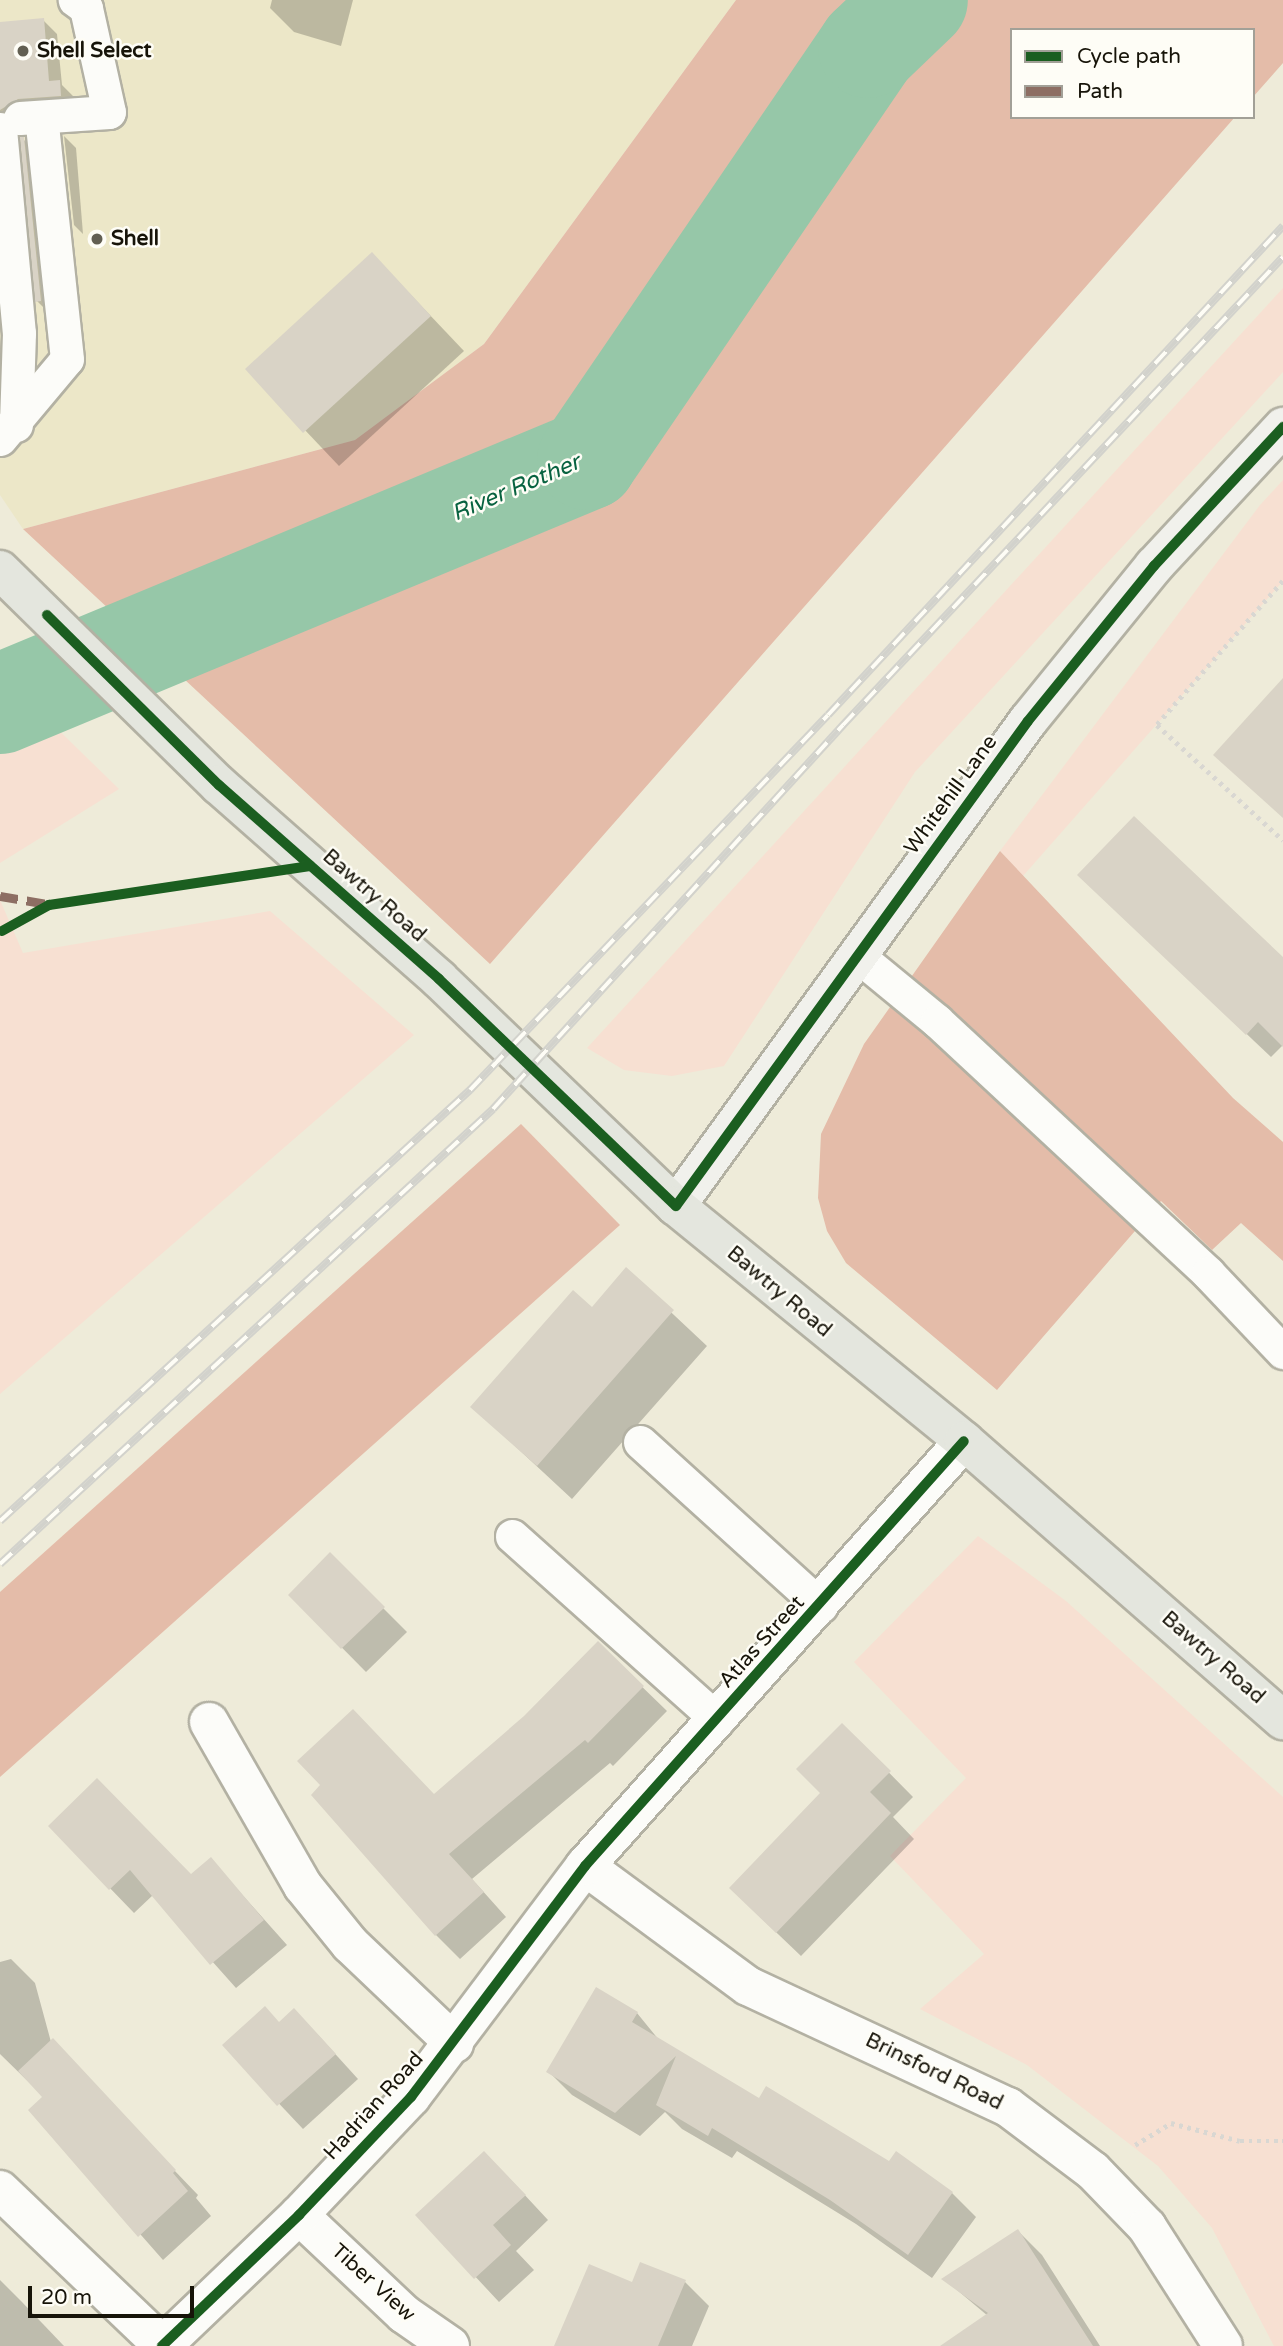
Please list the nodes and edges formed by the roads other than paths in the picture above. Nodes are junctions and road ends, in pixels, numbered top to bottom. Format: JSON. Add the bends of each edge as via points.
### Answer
{"nodes":[{"id":1,"x":75,"y":0,"type":"edge"},
{"id":2,"x":41,"y":117,"type":"junction"},
{"id":3,"x":0,"y":119,"type":"edge"},
{"id":4,"x":0,"y":129,"type":"edge"},
{"id":5,"x":5,"y":422,"type":"edge"},
{"id":6,"x":1283,"y":427,"type":"edge"},
{"id":7,"x":5,"y":573,"type":"edge"},
{"id":8,"x":858,"y":956,"type":"junction"},
{"id":9,"x":676,"y":1206,"type":"junction"},
{"id":10,"x":1283,"y":1352,"type":"edge"},
{"id":11,"x":964,"y":1441,"type":"junction"},
{"id":12,"x":640,"y":1442,"type":"dead end"},
{"id":13,"x":512,"y":1536,"type":"dead end"},
{"id":14,"x":821,"y":1606,"type":"junction"},
{"id":15,"x":718,"y":1720,"type":"junction"},
{"id":16,"x":1283,"y":1720,"type":"edge"},
{"id":17,"x":209,"y":1722,"type":"dead end"},
{"id":18,"x":585,"y":1866,"type":"junction"},
{"id":19,"x":454,"y":2043,"type":"junction"},
{"id":20,"x":0,"y":2190,"type":"edge"},
{"id":21,"x":299,"y":2215,"type":"junction"},
{"id":22,"x":162,"y":2346,"type":"edge"},
{"id":23,"x":450,"y":2346,"type":"edge"},
{"id":24,"x":1223,"y":2346,"type":"edge"}],
"edges":[{"from":1,"to":2,"type":"lane","via":[[86,8],[109,112]]},
{"from":2,"to":3,"type":"lane"},
{"from":2,"to":5,"type":"lane","via":[[67,359]]},
{"from":4,"to":5,"type":"lane","via":[[19,333]]},
{"from":6,"to":8,"type":"main road","name":"Whitehill Lane","via":[[1154,566],[1028,721]]},
{"from":7,"to":9,"type":"main road","name":"Bawtry Road","via":[[178,745],[439,979]]},
{"from":8,"to":9,"type":"main road","name":"Whitehill Lane"},
{"from":8,"to":10,"type":"lane","via":[[937,1021],[1208,1273]]},
{"from":9,"to":11,"type":"main road","name":"Bawtry Road"},
{"from":11,"to":14,"type":"street","name":"Atlas Street"},
{"from":11,"to":16,"type":"main road","name":"Bawtry Road"},
{"from":12,"to":14,"type":"lane"},
{"from":13,"to":15,"type":"lane"},
{"from":14,"to":15,"type":"street","name":"Atlas Street"},
{"from":15,"to":18,"type":"street","name":"Atlas Street"},
{"from":17,"to":19,"type":"street","via":[[303,1886],[349,1944]]},
{"from":18,"to":19,"type":"street","name":"Hadrian Road"},
{"from":18,"to":24,"type":"street","name":"Brinsford Road","via":[[748,1986],[1008,2107],[1093,2171],[1147,2227]]},
{"from":19,"to":21,"type":"street","name":"Hadrian Road","via":[[411,2096]]},
{"from":20,"to":22,"type":"street"},
{"from":21,"to":22,"type":"street","name":"Hadrian Road"},
{"from":21,"to":23,"type":"street","name":"Tiber View","via":[[404,2314]]}]}
